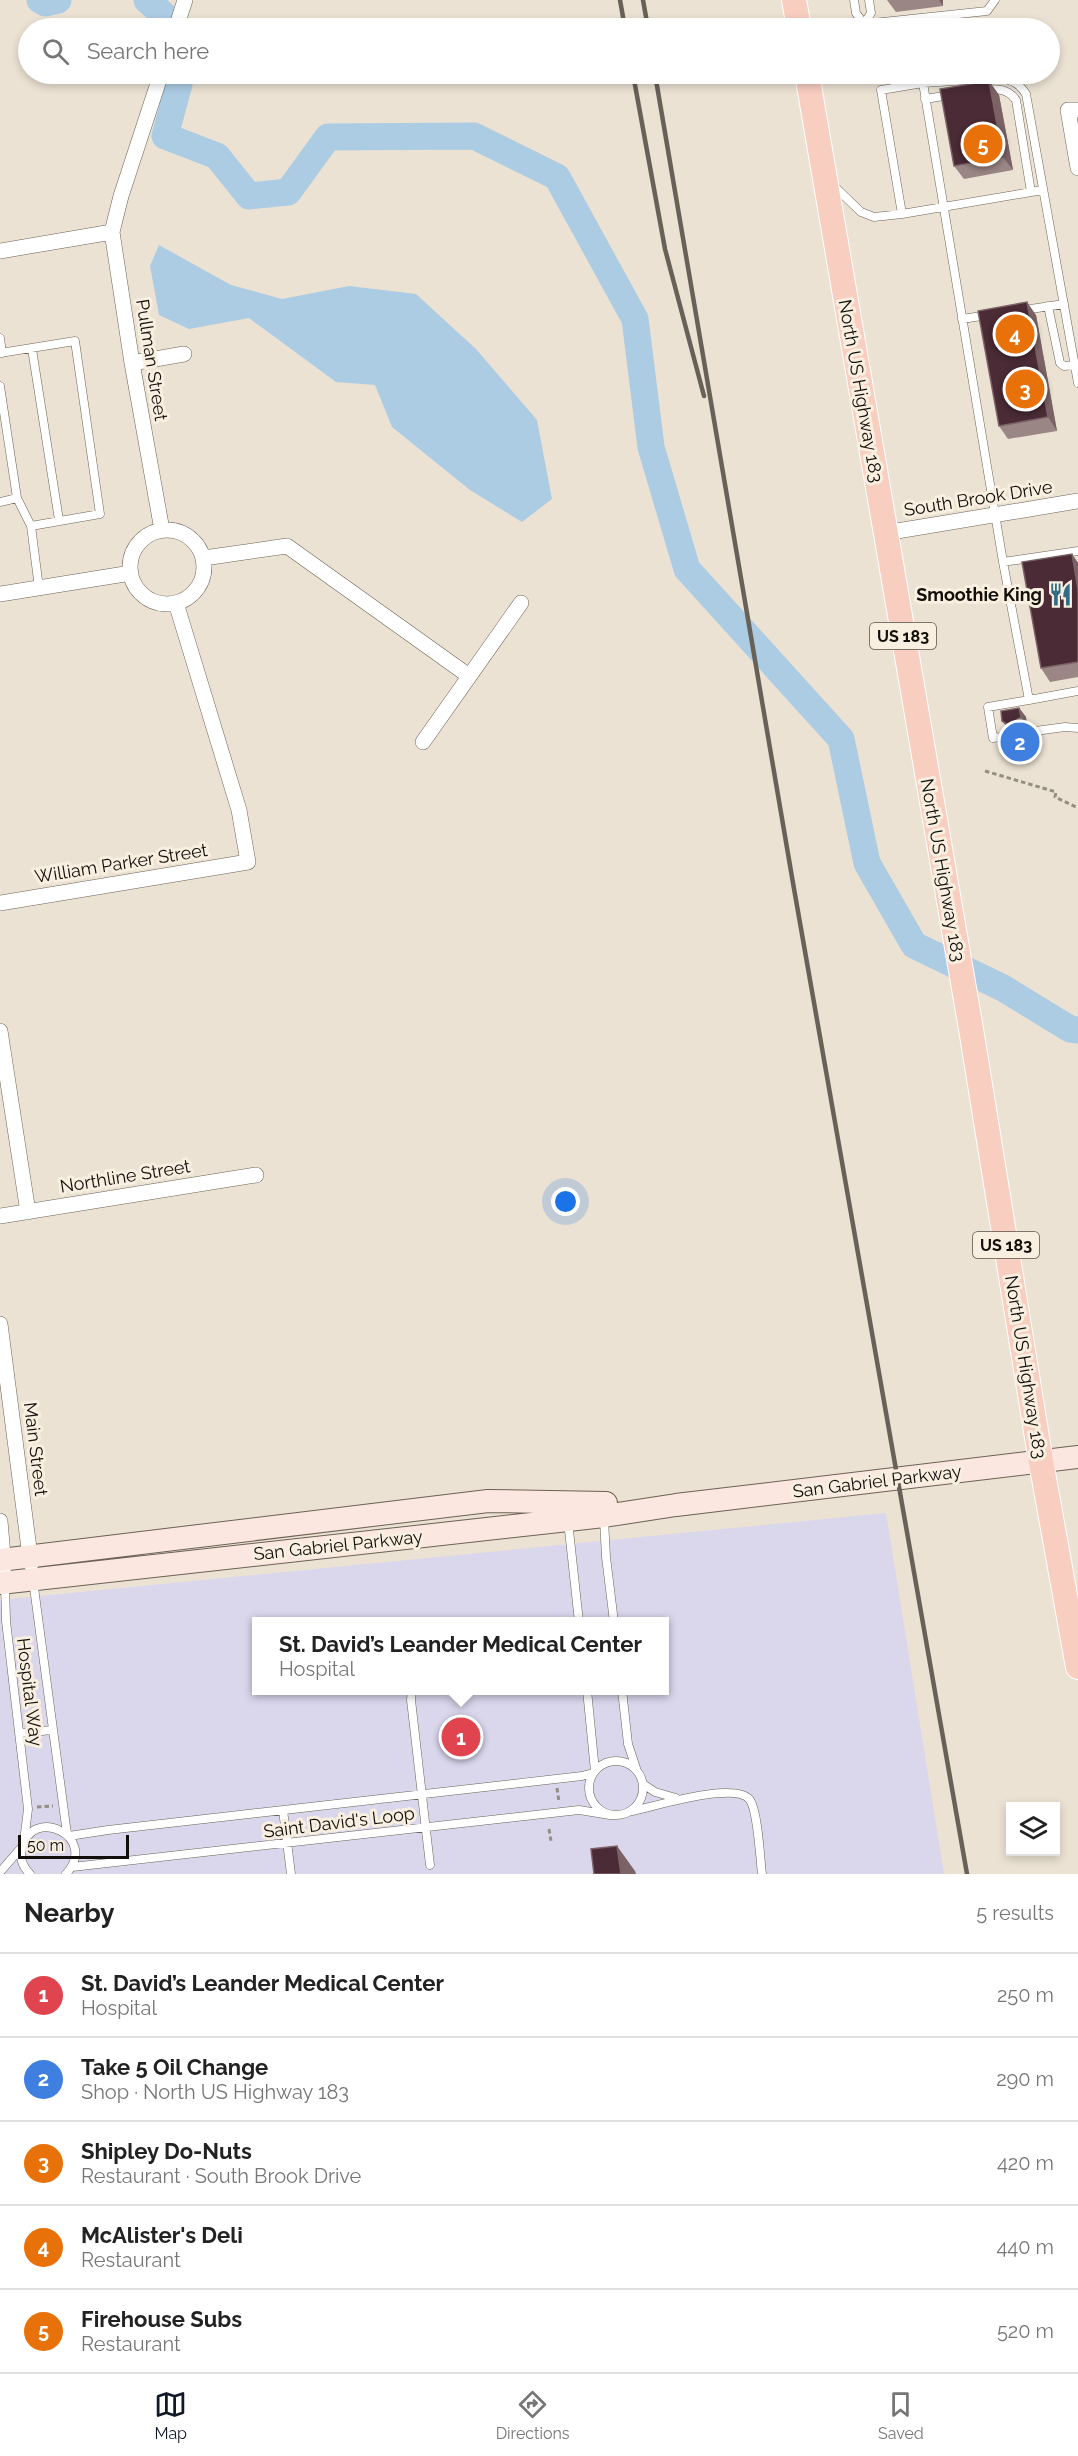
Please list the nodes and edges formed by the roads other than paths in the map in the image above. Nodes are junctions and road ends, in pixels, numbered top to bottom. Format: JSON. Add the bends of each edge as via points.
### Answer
{"nodes":[{"id":1,"x":185,"y":0,"type":"edge"},
{"id":2,"x":794,"y":0,"type":"edge"},
{"id":3,"x":854,"y":0,"type":"edge"},
{"id":4,"x":869,"y":0,"type":"edge"},
{"id":5,"x":995,"y":0,"type":"edge"},
{"id":6,"x":179,"y":18,"type":"edge"},
{"id":7,"x":797,"y":18,"type":"edge"},
{"id":8,"x":860,"y":18,"type":"edge"},
{"id":9,"x":868,"y":18,"type":"edge"},
{"id":10,"x":921,"y":18,"type":"edge"},
{"id":11,"x":158,"y":84,"type":"edge"},
{"id":12,"x":809,"y":84,"type":"edge"},
{"id":13,"x":917,"y":84,"type":"edge"},
{"id":14,"x":923,"y":84,"type":"edge"},
{"id":15,"x":1020,"y":84,"type":"edge"},
{"id":16,"x":976,"y":91,"type":"edge"},
{"id":17,"x":956,"y":94,"type":"edge"},
{"id":18,"x":925,"y":99,"type":"junction"},
{"id":19,"x":1078,"y":110,"type":"edge"},
{"id":20,"x":1078,"y":168,"type":"edge"},
{"id":21,"x":824,"y":174,"type":"junction"},
{"id":22,"x":1043,"y":190,"type":"junction"},
{"id":23,"x":1031,"y":192,"type":"junction"},
{"id":24,"x":942,"y":207,"type":"junction"},
{"id":25,"x":902,"y":214,"type":"junction"},
{"id":26,"x":112,"y":232,"type":"junction"},
{"id":27,"x":0,"y":251,"type":"edge"},
{"id":28,"x":1064,"y":304,"type":"junction"},
{"id":29,"x":1048,"y":306,"type":"junction"},
{"id":30,"x":1016,"y":311,"type":"edge"},
{"id":31,"x":994,"y":314,"type":"edge"},
{"id":32,"x":962,"y":319,"type":"junction"},
{"id":33,"x":0,"y":338,"type":"edge"},
{"id":34,"x":32,"y":349,"type":"junction"},
{"id":35,"x":1,"y":353,"type":"edge"},
{"id":36,"x":184,"y":354,"type":"dead end"},
{"id":37,"x":132,"y":363,"type":"junction"},
{"id":38,"x":1075,"y":365,"type":"junction"},
{"id":39,"x":1078,"y":383,"type":"edge"},
{"id":40,"x":0,"y":386,"type":"edge"},
{"id":41,"x":17,"y":498,"type":"junction"},
{"id":42,"x":1078,"y":501,"type":"edge"},
{"id":43,"x":0,"y":502,"type":"edge"},
{"id":44,"x":995,"y":515,"type":"junction"},
{"id":45,"x":59,"y":520,"type":"junction"},
{"id":46,"x":31,"y":526,"type":"junction"},
{"id":47,"x":162,"y":530,"type":"junction"},
{"id":48,"x":885,"y":533,"type":"junction"},
{"id":49,"x":1078,"y":551,"type":"edge"},
{"id":50,"x":204,"y":558,"type":"junction"},
{"id":51,"x":1003,"y":562,"type":"junction"},
{"id":52,"x":131,"y":573,"type":"junction"},
{"id":53,"x":39,"y":588,"type":"junction"},
{"id":54,"x":0,"y":594,"type":"edge"},
{"id":55,"x":176,"y":603,"type":"junction"},
{"id":56,"x":521,"y":603,"type":"dead end"},
{"id":57,"x":470,"y":676,"type":"junction"},
{"id":58,"x":1078,"y":691,"type":"edge"},
{"id":59,"x":1029,"y":700,"type":"junction"},
{"id":60,"x":1078,"y":728,"type":"edge"},
{"id":61,"x":1028,"y":732,"type":"dead end"},
{"id":62,"x":1010,"y":736,"type":"edge"},
{"id":63,"x":423,"y":742,"type":"dead end"},
{"id":64,"x":0,"y":903,"type":"edge"},
{"id":65,"x":0,"y":1031,"type":"edge"},
{"id":66,"x":256,"y":1175,"type":"dead end"},
{"id":67,"x":28,"y":1212,"type":"junction"},
{"id":68,"x":0,"y":1216,"type":"edge"},
{"id":69,"x":0,"y":1324,"type":"edge"},
{"id":70,"x":1078,"y":1457,"type":"edge"},
{"id":71,"x":1041,"y":1462,"type":"junction"},
{"id":72,"x":676,"y":1505,"type":"junction"},
{"id":73,"x":604,"y":1516,"type":"junction"},
{"id":74,"x":567,"y":1519,"type":"junction"},
{"id":75,"x":0,"y":1521,"type":"edge"},
{"id":76,"x":2,"y":1560,"type":"edge"},
{"id":77,"x":31,"y":1568,"type":"junction"},
{"id":78,"x":2,"y":1582,"type":"edge"},
{"id":79,"x":578,"y":1617,"type":"edge"},
{"id":80,"x":613,"y":1617,"type":"edge"},
{"id":81,"x":1078,"y":1667,"type":"edge"},
{"id":82,"x":412,"y":1695,"type":"edge"},
{"id":83,"x":588,"y":1695,"type":"edge"},
{"id":84,"x":623,"y":1695,"type":"edge"},
{"id":85,"x":52,"y":1730,"type":"junction"},
{"id":86,"x":21,"y":1733,"type":"junction"},
{"id":87,"x":594,"y":1772,"type":"junction"},
{"id":88,"x":638,"y":1772,"type":"junction"},
{"id":89,"x":642,"y":1784,"type":"junction"},
{"id":90,"x":422,"y":1794,"type":"junction"},
{"id":91,"x":681,"y":1799,"type":"junction"},
{"id":92,"x":283,"y":1810,"type":"junction"},
{"id":93,"x":628,"y":1812,"type":"junction"},
{"id":94,"x":610,"y":1815,"type":"junction"},
{"id":95,"x":426,"y":1827,"type":"junction"},
{"id":96,"x":68,"y":1835,"type":"junction"},
{"id":97,"x":287,"y":1843,"type":"junction"},
{"id":98,"x":23,"y":1844,"type":"junction"},
{"id":99,"x":430,"y":1865,"type":"dead end"},
{"id":100,"x":70,"y":1871,"type":"edge"},
{"id":101,"x":0,"y":1872,"type":"edge"},
{"id":102,"x":30,"y":1874,"type":"edge"},
{"id":103,"x":291,"y":1874,"type":"edge"},
{"id":104,"x":762,"y":1874,"type":"edge"}],
"edges":[{"from":1,"to":6,"type":"street"},
{"from":2,"to":7,"type":"main road"},
{"from":3,"to":8,"type":"lane"},
{"from":4,"to":9,"type":"lane"},
{"from":5,"to":10,"type":"lane","via":[[987,11]]},
{"from":11,"to":26,"type":"street","name":"Pullman Street"},
{"from":12,"to":21,"type":"main road","name":"North US Highway 183","number":"US 183"},
{"from":13,"to":25,"type":"lane","via":[[881,90]]},
{"from":14,"to":18,"type":"lane"},
{"from":15,"to":22,"type":"lane","via":[[1026,94]]},
{"from":16,"to":23,"type":"lane","via":[[1002,89],[1016,100]]},
{"from":17,"to":18,"type":"lane"},
{"from":18,"to":24,"type":"lane"},
{"from":19,"to":20,"type":"street","via":[[1068,110]]},
{"from":21,"to":25,"type":"lane","via":[[861,212],[874,216]]},
{"from":21,"to":48,"type":"main road","name":"North US Highway 183","number":"US 183"},
{"from":22,"to":23,"type":"lane"},
{"from":22,"to":28,"type":"lane"},
{"from":23,"to":24,"type":"lane"},
{"from":24,"to":25,"type":"lane"},
{"from":24,"to":32,"type":"lane"},
{"from":26,"to":27,"type":"street"},
{"from":26,"to":37,"type":"street","name":"Pullman Street"},
{"from":28,"to":29,"type":"lane"},
{"from":28,"to":38,"type":"lane"},
{"from":29,"to":30,"type":"lane"},
{"from":29,"to":38,"type":"lane","via":[[1060,363]]},
{"from":31,"to":32,"type":"lane"},
{"from":32,"to":44,"type":"lane"},
{"from":33,"to":35,"type":"lane"},
{"from":34,"to":35,"type":"lane"},
{"from":34,"to":45,"type":"lane"},
{"from":34,"to":45,"type":"lane","via":[[75,341],[100,514]]},
{"from":36,"to":37,"type":"street"},
{"from":37,"to":47,"type":"street","name":"Pullman Street"},
{"from":38,"to":39,"type":"lane"},
{"from":40,"to":41,"type":"lane"},
{"from":41,"to":43,"type":"lane"},
{"from":41,"to":46,"type":"lane"},
{"from":42,"to":44,"type":"street","name":"South Brook Drive"},
{"from":44,"to":48,"type":"street","name":"South Brook Drive"},
{"from":44,"to":51,"type":"lane"},
{"from":45,"to":46,"type":"lane"},
{"from":46,"to":53,"type":"lane"},
{"from":47,"to":50,"type":"street","via":[[181,532],[191,538]]},
{"from":47,"to":52,"type":"street","via":[[136,545]]},
{"from":48,"to":71,"type":"main road","name":"North US Highway 183","number":"US 183"},
{"from":49,"to":51,"type":"lane"},
{"from":50,"to":55,"type":"street","via":[[205,569],[196,591]]},
{"from":50,"to":57,"type":"street","via":[[287,546]]},
{"from":51,"to":59,"type":"lane"},
{"from":52,"to":53,"type":"street"},
{"from":52,"to":55,"type":"street","via":[[140,593],[151,601]]},
{"from":53,"to":54,"type":"street"},
{"from":55,"to":64,"type":"street","name":"William Parker Street","via":[[239,810],[248,862]]},
{"from":56,"to":57,"type":"street"},
{"from":57,"to":63,"type":"street"},
{"from":58,"to":59,"type":"lane"},
{"from":59,"to":62,"type":"lane","via":[[988,707],[993,738]]},
{"from":60,"to":61,"type":"lane"},
{"from":65,"to":67,"type":"street"},
{"from":66,"to":67,"type":"street","name":"Northline Street"},
{"from":67,"to":68,"type":"street","name":"Northline Street"},
{"from":69,"to":77,"type":"street","name":"Main Street"},
{"from":70,"to":71,"type":"street","name":"San Gabriel Parkway"},
{"from":71,"to":72,"type":"street","name":"San Gabriel Parkway"},
{"from":71,"to":81,"type":"main road","name":"North US Highway 183","number":"US 183"},
{"from":72,"to":73,"type":"street","name":"San Gabriel Parkway"},
{"from":72,"to":77,"type":"street","name":"San Gabriel Parkway","via":[[488,1501]]},
{"from":73,"to":74,"type":"street","name":"San Gabriel Parkway"},
{"from":73,"to":80,"type":"lane"},
{"from":74,"to":77,"type":"street","name":"San Gabriel Parkway"},
{"from":74,"to":79,"type":"lane"},
{"from":75,"to":76,"type":"street"},
{"from":76,"to":77,"type":"street","name":"San Gabriel Parkway"},
{"from":76,"to":78,"type":"street"},
{"from":77,"to":78,"type":"street","name":"San Gabriel Parkway"},
{"from":77,"to":85,"type":"lane","name":"Hospital Way"},
{"from":78,"to":86,"type":"lane","name":"Hospital Way"},
{"from":82,"to":90,"type":"lane"},
{"from":83,"to":87,"type":"lane"},
{"from":84,"to":88,"type":"lane","via":[[628,1744]]},
{"from":85,"to":86,"type":"lane"},
{"from":85,"to":96,"type":"lane","name":"Hospital Way"},
{"from":86,"to":98,"type":"lane","name":"Hospital Way","via":[[28,1809]]},
{"from":87,"to":88,"type":"lane","via":[[606,1763],[619,1761]]},
{"from":87,"to":90,"type":"lane","name":"Saint David's Loop"},
{"from":87,"to":94,"type":"lane","via":[[589,1782],[590,1798]]},
{"from":88,"to":89,"type":"lane"},
{"from":89,"to":91,"type":"lane"},
{"from":89,"to":93,"type":"lane","via":[[640,1800]]},
{"from":90,"to":92,"type":"lane","name":"Saint David's Loop"},
{"from":90,"to":95,"type":"lane"},
{"from":91,"to":93,"type":"lane"},
{"from":91,"to":104,"type":"lane","via":[[728,1793],[746,1797],[753,1806]]},
{"from":92,"to":96,"type":"lane","name":"Saint David's Loop"},
{"from":92,"to":97,"type":"lane"},
{"from":93,"to":94,"type":"lane"},
{"from":94,"to":95,"type":"lane","name":"Saint David's Loop","via":[[579,1810]]},
{"from":95,"to":97,"type":"lane","name":"Saint David's Loop"},
{"from":95,"to":99,"type":"lane"},
{"from":96,"to":98,"type":"lane","name":"Saint David's Loop","via":[[46,1827],[33,1831]]},
{"from":96,"to":100,"type":"lane","name":"Hospital Way","via":[[75,1849]]},
{"from":97,"to":100,"type":"lane","name":"Saint David's Loop"},
{"from":97,"to":103,"type":"lane"},
{"from":98,"to":101,"type":"lane"},
{"from":98,"to":102,"type":"lane","via":[[23,1863]]}]}
